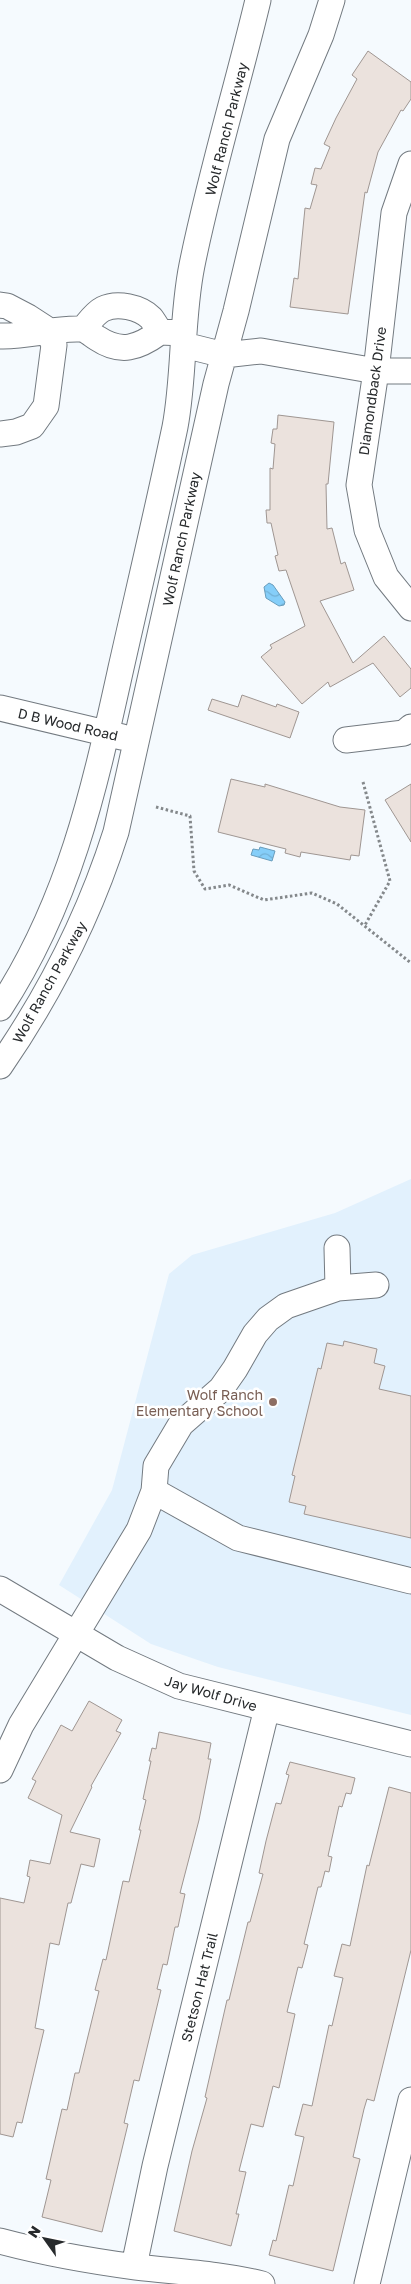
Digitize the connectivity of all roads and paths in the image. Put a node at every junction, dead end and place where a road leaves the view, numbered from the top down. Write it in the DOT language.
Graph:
graph roads {
  1 [pos="258,0"];
  2 [pos="332,0"];
  3 [pos="411,164"];
  4 [pos="0,305"];
  5 [pos="83,329"];
  6 [pos="48,330"];
  7 [pos="160,332"];
  8 [pos="0,336"];
  9 [pos="184,339"];
  10 [pos="224,355"];
  11 [pos="376,371"];
  12 [pos="411,371"];
  13 [pos="0,434"];
  14 [pos="411,608"];
  15 [pos="0,708"];
  16 [pos="411,727"];
  17 [pos="107,734"];
  18 [pos="137,740"];
  19 [pos="346,740"];
  20 [pos="363,782"];
  21 [pos="156,807"];
  22 [pos="365,925"];
  23 [pos="411,963"];
  24 [pos="0,1008"];
  25 [pos="0,1066"];
  26 [pos="337,1248"];
  27 [pos="376,1285"];
  28 [pos="338,1288"];
  29 [pos="154,1492"];
  30 [pos="411,1581"];
  31 [pos="0,1589"];
  32 [pos="75,1635"];
  33 [pos="266,1708"];
  34 [pos="411,1744"];
  35 [pos="0,1770"];
  36 [pos="411,2100"];
  37 [pos="0,2241"];
  38 [pos="134,2266"];
  39 [pos="262,2284"];
  40 [pos="367,2284"];
  1 -- 9 [label="street, Wolf Ranch Parkway"];
  2 -- 10 [label="street, Wolf Ranch Parkway"];
  3 -- 11 [label="street, Diamondback Drive"];
  4 -- 6 [label="street"];
  5 -- 6 [label="street"];
  5 -- 7 [label="street"];
  5 -- 7 [label="street"];
  6 -- 8 [label="street"];
  6 -- 13 [label="street"];
  7 -- 9 [label="street"];
  9 -- 10 [label="street"];
  9 -- 17 [label="street, Wolf Ranch Parkway"];
  10 -- 11 [label="street"];
  10 -- 18 [label="street, Wolf Ranch Parkway"];
  11 -- 12 [label="street"];
  11 -- 14 [label="street, Diamondback Drive"];
  15 -- 17 [label="street, D B Wood Road"];
  16 -- 19 [label="street"];
  17 -- 18 [label="street, D B Wood Road"];
  17 -- 24 [label="street, Wolf Ranch Parkway"];
  18 -- 25 [label="street, Wolf Ranch Parkway"];
  20 -- 22 [label="path"];
  21 -- 23 [label="path"];
  26 -- 28 [label="street"];
  27 -- 28 [label="street"];
  28 -- 29 [label="street"];
  29 -- 30 [label="street"];
  29 -- 32 [label="street"];
  31 -- 32 [label="street, Jay Wolf Drive"];
  32 -- 33 [label="street, Jay Wolf Drive"];
  32 -- 35 [label="street"];
  33 -- 34 [label="street, Jay Wolf Drive"];
  33 -- 38 [label="street, Stetson Hat Trail"];
  36 -- 40 [label="street"];
  37 -- 38 [label="street"];
  38 -- 39 [label="street"];
}
